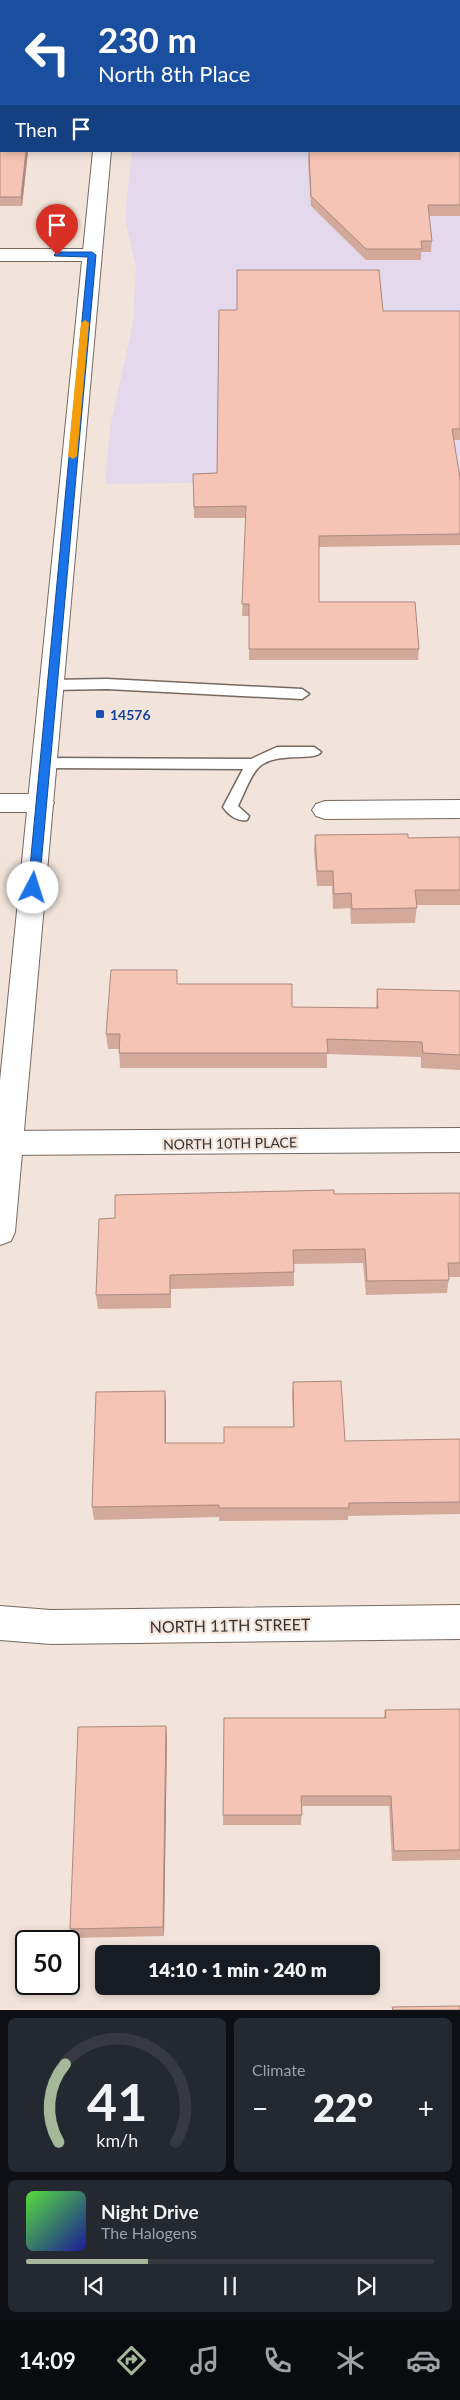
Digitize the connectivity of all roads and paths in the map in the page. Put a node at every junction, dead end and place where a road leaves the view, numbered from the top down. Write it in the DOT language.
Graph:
graph roads {
  1 [pos="102,152"];
  2 [pos="0,255"];
  3 [pos="92,255"];
  4 [pos="52,685"];
  5 [pos="302,694"];
  6 [pos="314,752"];
  7 [pos="44,763"];
  8 [pos="254,764"];
  9 [pos="0,803"];
  10 [pos="41,803"];
  11 [pos="460,809"];
  12 [pos="325,810"];
  13 [pos="242,816"];
  14 [pos="460,1140"];
  15 [pos="4,1143"];
  16 [pos="0,1232"];
  17 [pos="460,1622"];
  18 [pos="0,1623"];
  1 -- 3 [label="main road"];
  2 -- 3 [label="main road"];
  3 -- 4 [label="main road"];
  4 -- 5 [label="lane"];
  4 -- 7 [label="main road"];
  6 -- 8 [label="lane"];
  7 -- 8 [label="lane"];
  7 -- 10 [label="main road"];
  8 -- 13 [label="lane"];
  9 -- 10 [label="main road"];
  10 -- 15 [label="main road"];
  11 -- 12 [label="main road"];
  14 -- 15 [label="main road, NORTH 10TH PLACE"];
  15 -- 16 [label="main road"];
  17 -- 18 [label="main road, NORTH 11TH STREET"];
}
